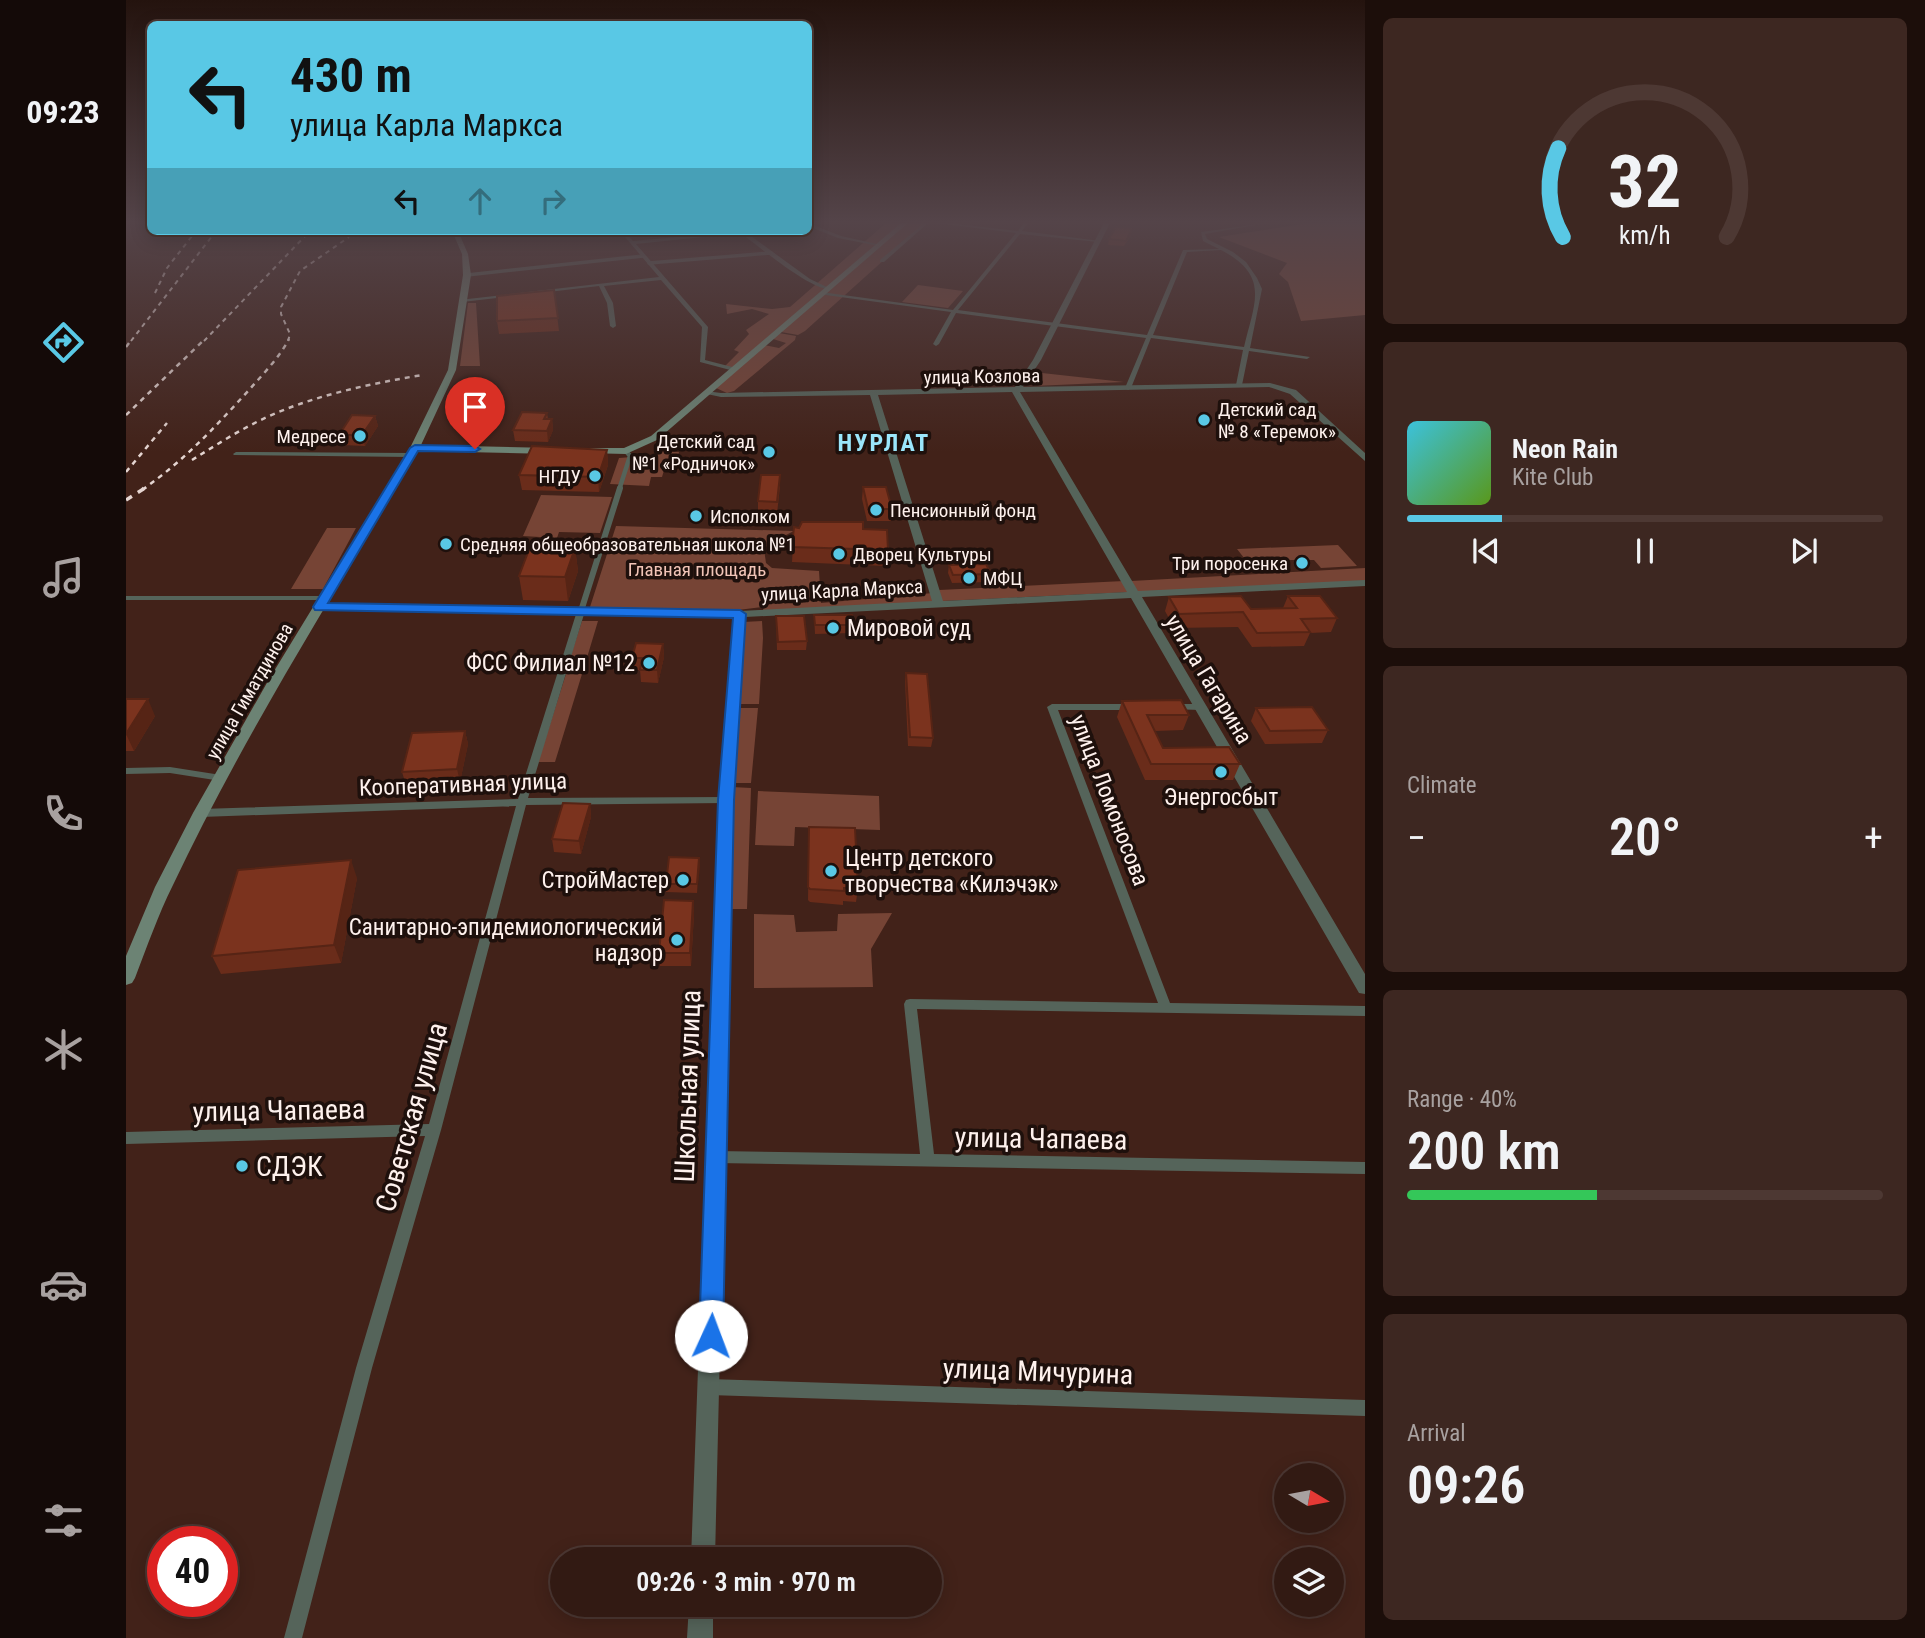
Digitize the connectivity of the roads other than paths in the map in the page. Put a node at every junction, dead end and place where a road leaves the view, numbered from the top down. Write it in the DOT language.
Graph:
graph roads {
  1 [pos="467,299"];
  2 [pos="608,299"];
  3 [pos="681,299"];
  4 [pos="816,299"];
  5 [pos="873,299"];
  6 [pos="964,299"];
  7 [pos="1068,299"];
  8 [pos="1166,299"];
  9 [pos="1257,299"];
  10 [pos="462,300"];
  11 [pos="954,312"];
  12 [pos="1055,325"];
  13 [pos="613,326"];
  14 [pos="1152,337"];
  15 [pos="936,344"];
  16 [pos="1246,349"];
  17 [pos="1307,357"];
  18 [pos="734,369"];
  19 [pos="1239,385"];
  20 [pos="1128,388"];
  21 [pos="1016,392"];
  22 [pos="706,393"];
  23 [pos="874,394"];
  24 [pos="631,449"];
  25 [pos="413,451"];
  26 [pos="559,451"];
  27 [pos="573,451"];
  28 [pos="236,454"];
  29 [pos="1365,458"];
  30 [pos="1365,583"];
  31 [pos="1135,594"];
  32 [pos="126,598"];
  33 [pos="322,602"];
  34 [pos="938,602"];
  35 [pos="581,611"];
  36 [pos="740,614"];
  37 [pos="1144,707"];
  38 [pos="1157,707"];
  39 [pos="1201,707"];
  40 [pos="126,771"];
  41 [pos="221,778"];
  42 [pos="726,800"];
  43 [pos="522,802"];
  44 [pos="201,813"];
  45 [pos="126,978"];
  46 [pos="1365,988"];
  47 [pos="1166,1008"];
  48 [pos="1365,1011"];
  49 [pos="434,1130"];
  50 [pos="126,1138"];
  51 [pos="716,1157"];
  52 [pos="928,1161"];
  53 [pos="1365,1168"];
  54 [pos="709,1387"];
  55 [pos="1365,1408"];
  56 [pos="703,1547"];
  57 [pos="701,1617"];
  58 [pos="293,1638"];
  59 [pos="700,1638"];
  1 -- 10 [label="street"];
  2 -- 13 [label="street"];
  3 -- 18 [label="street"];
  4 -- 18 [label="main road"];
  5 -- 11 [label="street"];
  6 -- 11 [label="street"];
  7 -- 12 [label="street"];
  8 -- 14 [label="street"];
  9 -- 16 [label="street"];
  10 -- 25 [label="main road, улица Гиматдинова"];
  11 -- 12 [label="street"];
  11 -- 15 [label="street"];
  12 -- 14 [label="street"];
  12 -- 21 [label="street"];
  14 -- 16 [label="street"];
  14 -- 20 [label="street"];
  16 -- 17 [label="street"];
  16 -- 19 [label="street"];
  18 -- 22 [label="main road"];
  19 -- 20 [label="street, улица Козлова"];
  19 -- 29 [label="street, улица Козлова"];
  20 -- 21 [label="street, улица Козлова"];
  21 -- 23 [label="street, улица Козлова"];
  21 -- 31 [label="street, улица Гагарина"];
  22 -- 23 [label="street, улица Козлова"];
  22 -- 24 [label="main road"];
  23 -- 34 [label="street"];
  24 -- 27 [label="main road"];
  24 -- 35 [label="street"];
  25 -- 26 [label="main road"];
  25 -- 28 [label="street"];
  25 -- 33 [label="main road, улица Гиматдинова"];
  30 -- 31 [label="street, улица Карла Маркса"];
  31 -- 34 [label="street, улица Карла Маркса"];
  31 -- 39 [label="street, улица Гагарина"];
  32 -- 33 [label="street"];
  33 -- 35 [label="street, улица Карла Маркса"];
  33 -- 41 [label="main road, улица Гиматдинова"];
  34 -- 36 [label="street, улица Карла Маркса"];
  35 -- 36 [label="street, улица Карла Маркса"];
  35 -- 43 [label="street, Советская улица"];
  36 -- 42 [label="street, Школьная улица"];
  37 -- 47 [label="street, улица Ломоносова"];
  38 -- 39 [label="street"];
  39 -- 46 [label="street, улица Гагарина"];
  40 -- 41 [label="street"];
  41 -- 44 [label="main road, улица Гиматдинова"];
  42 -- 43 [label="street, Кооперативная улица"];
  42 -- 51 [label="street, Школьная улица"];
  43 -- 44 [label="street, Кооперативная улица"];
  43 -- 49 [label="street, Советская улица"];
  44 -- 45 [label="main road, улица Гиматдинова"];
  47 -- 48 [label="street"];
  47 -- 52 [label="street"];
  49 -- 50 [label="street, улица Чапаева"];
  49 -- 58 [label="street, Советская улица"];
  51 -- 52 [label="street, улица Чапаева"];
  51 -- 54 [label="street, Школьная улица"];
  52 -- 53 [label="street, улица Чапаева"];
  54 -- 55 [label="street, улица Мичурина"];
  54 -- 56 [label="street, Школьная улица"];
  57 -- 59 [label="street"];
}
